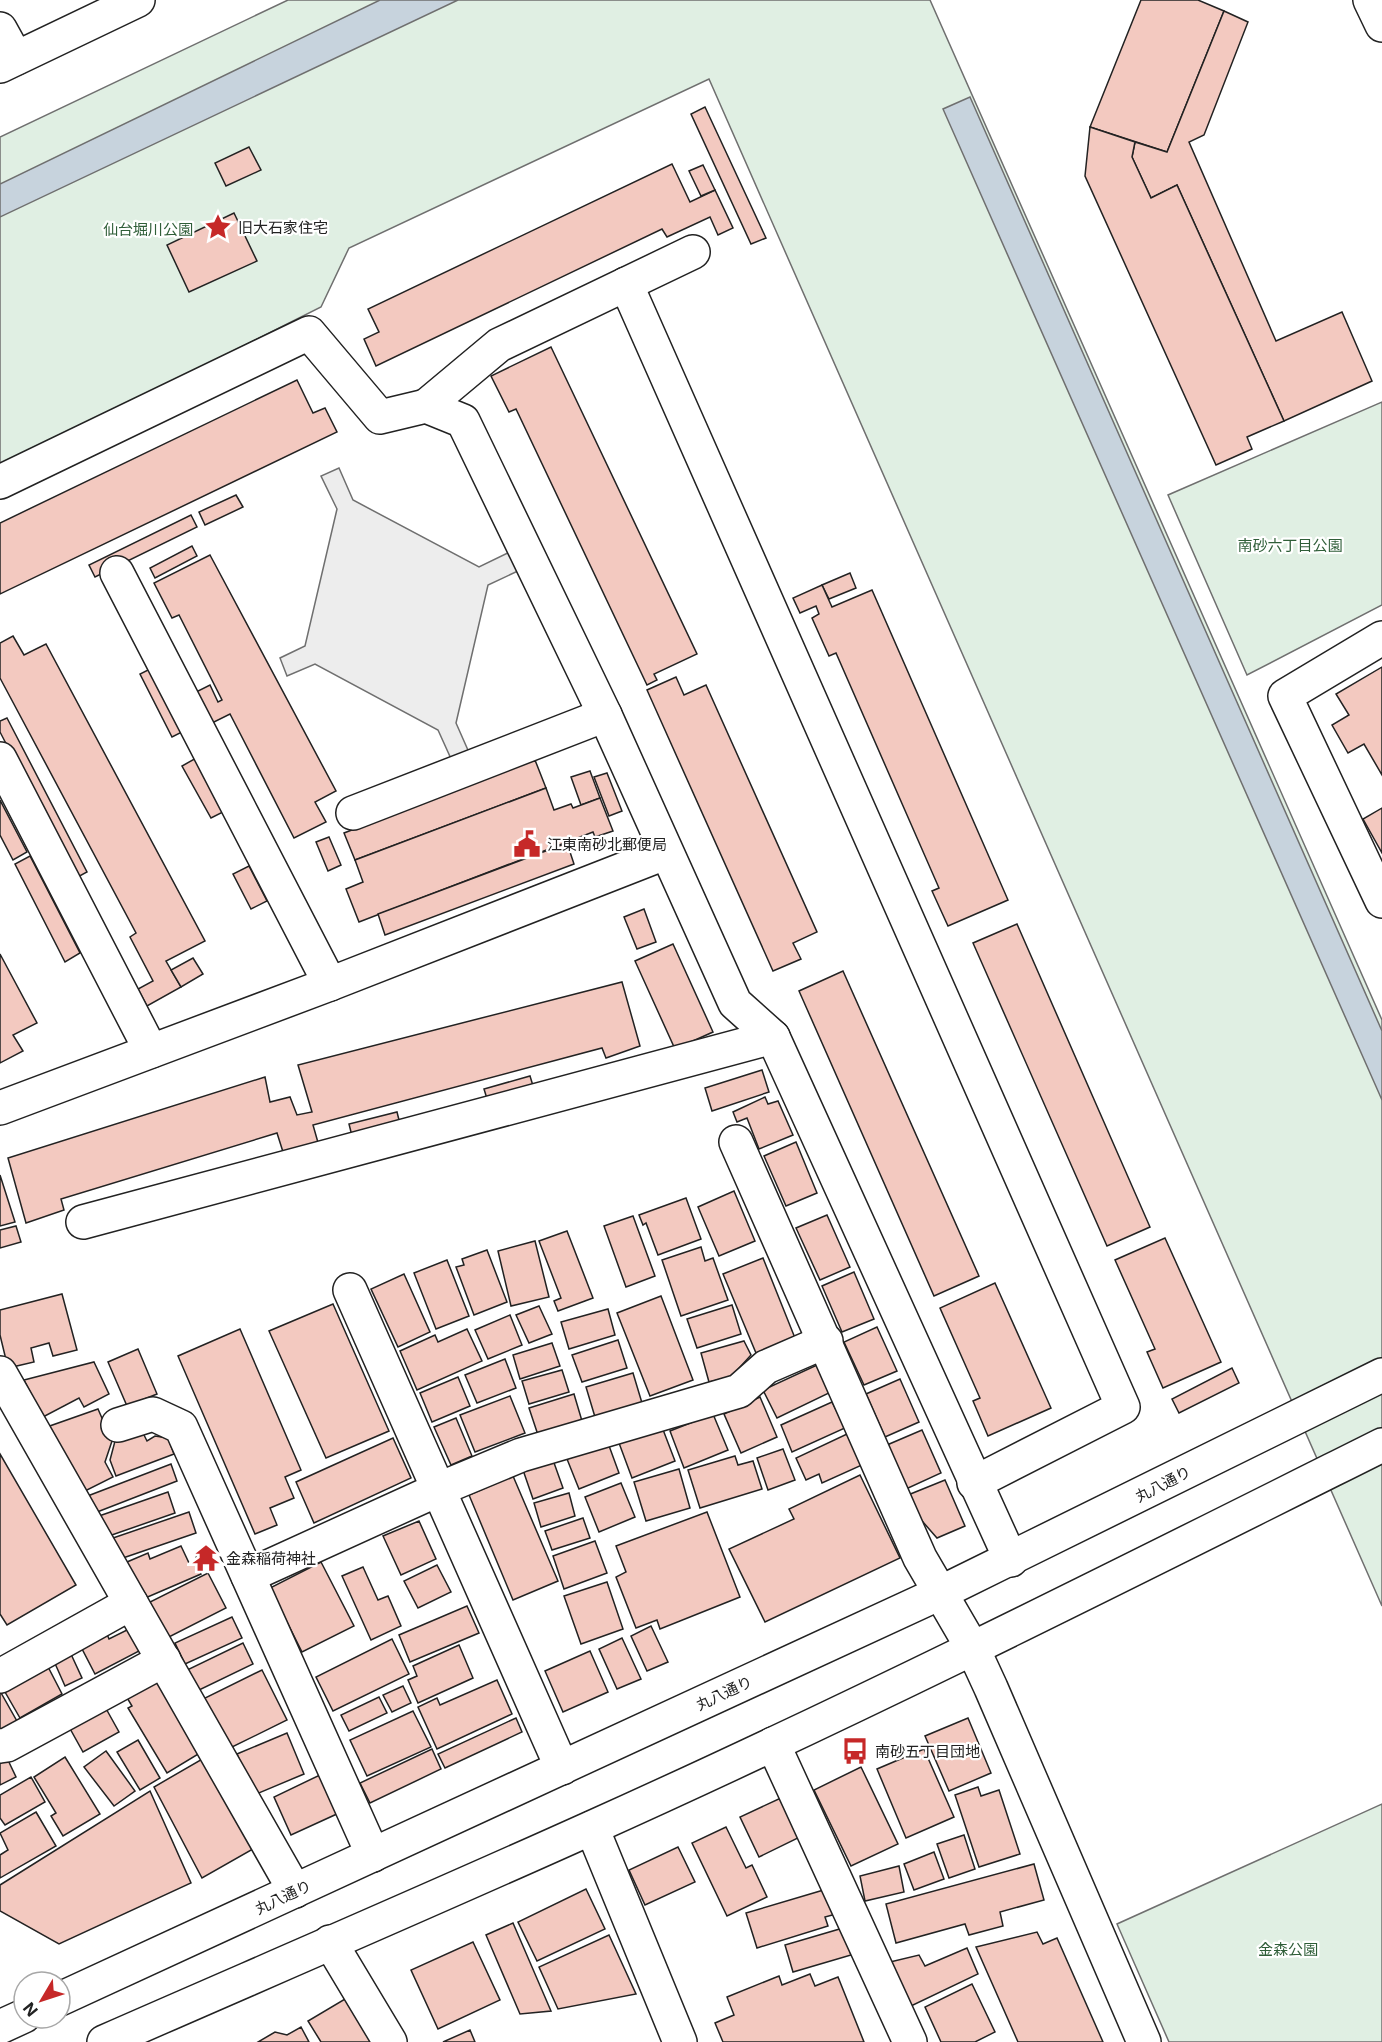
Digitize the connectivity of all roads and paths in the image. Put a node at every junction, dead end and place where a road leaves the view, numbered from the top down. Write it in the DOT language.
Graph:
graph roads {
  1 [pos="138,0"];
  2 [pos="1370,0"];
  3 [pos="1382,25"];
  4 [pos="0,29"];
  5 [pos="8,62"];
  6 [pos="693,252"];
  7 [pos="626,284"];
  8 [pos="426,406"];
  9 [pos="0,482"];
  10 [pos="117,573"];
  11 [pos="1382,638"];
  12 [pos="604,715"];
  13 [pos="0,759"];
  14 [pos="353,813"];
  15 [pos="665,854"];
  16 [pos="1382,901"];
  17 [pos="330,984"];
  18 [pos="773,1037"];
  19 [pos="151,1051"];
  20 [pos="0,1108"];
  21 [pos="736,1142"];
  22 [pos="82,1222"];
  23 [pos="350,1290"];
  24 [pos="826,1341"];
  25 [pos="0,1372"];
  26 [pos="1382,1374"];
  27 [pos="118,1425"];
  28 [pos="1382,1445"];
  29 [pos="974,1483"];
  30 [pos="437,1490"];
  31 [pos="1011,1560"];
  32 [pos="248,1576"];
  33 [pos="940,1593"];
  34 [pos="131,1603"];
  35 [pos="973,1649"];
  36 [pos="164,1660"];
  37 [pos="0,1676"];
  38 [pos="773,1744"];
  39 [pos="0,1746"];
  40 [pos="562,1768"];
  41 [pos="591,1828"];
  42 [pos="373,1855"];
  43 [pos="295,1891"];
  44 [pos="330,1942"];
  45 [pos="72,1993"];
  46 [pos="104,2042"];
  47 [pos="390,2042"];
  48 [pos="680,2042"];
  49 [pos="910,2042"];
  50 [pos="1144,2042"];
  1 -- 5 [label="street"];
  2 -- 3 [label="street"];
  4 -- 5 [label="street"];
  6 -- 7 [label="street"];
  7 -- 8 [label="street"];
  7 -- 29 [label="street"];
  8 -- 9 [label="street"];
  8 -- 12 [label="street"];
  10 -- 17 [label="street"];
  11 -- 16 [label="street"];
  12 -- 14 [label="street"];
  12 -- 15 [label="street"];
  13 -- 19 [label="street"];
  15 -- 17 [label="street"];
  15 -- 18 [label="street"];
  17 -- 19 [label="street"];
  18 -- 22 [label="street"];
  18 -- 29 [label="street"];
  19 -- 20 [label="street"];
  21 -- 24 [label="street"];
  23 -- 30 [label="street"];
  24 -- 30 [label="street"];
  24 -- 33 [label="street"];
  25 -- 34 [label="street"];
  26 -- 31 [label="street, 丸八通り"];
  27 -- 32 [label="street"];
  28 -- 35 [label="street"];
  29 -- 31 [label="street"];
  30 -- 32 [label="street"];
  30 -- 40 [label="street"];
  31 -- 33 [label="street, 丸八通り"];
  32 -- 42 [label="street"];
  33 -- 35 [label="street"];
  33 -- 40 [label="street, 丸八通り"];
  34 -- 36 [label="street"];
  34 -- 37 [label="street"];
  35 -- 38 [label="street"];
  35 -- 50 [label="street"];
  36 -- 39 [label="street"];
  36 -- 43 [label="street"];
  38 -- 41 [label="street"];
  38 -- 49 [label="street"];
  40 -- 42 [label="street, 丸八通り"];
  41 -- 44 [label="street"];
  41 -- 48 [label="street"];
  42 -- 43 [label="street, 丸八通り"];
  43 -- 45 [label="street, 丸八通り"];
  44 -- 46 [label="street"];
  44 -- 47 [label="street"];
}
